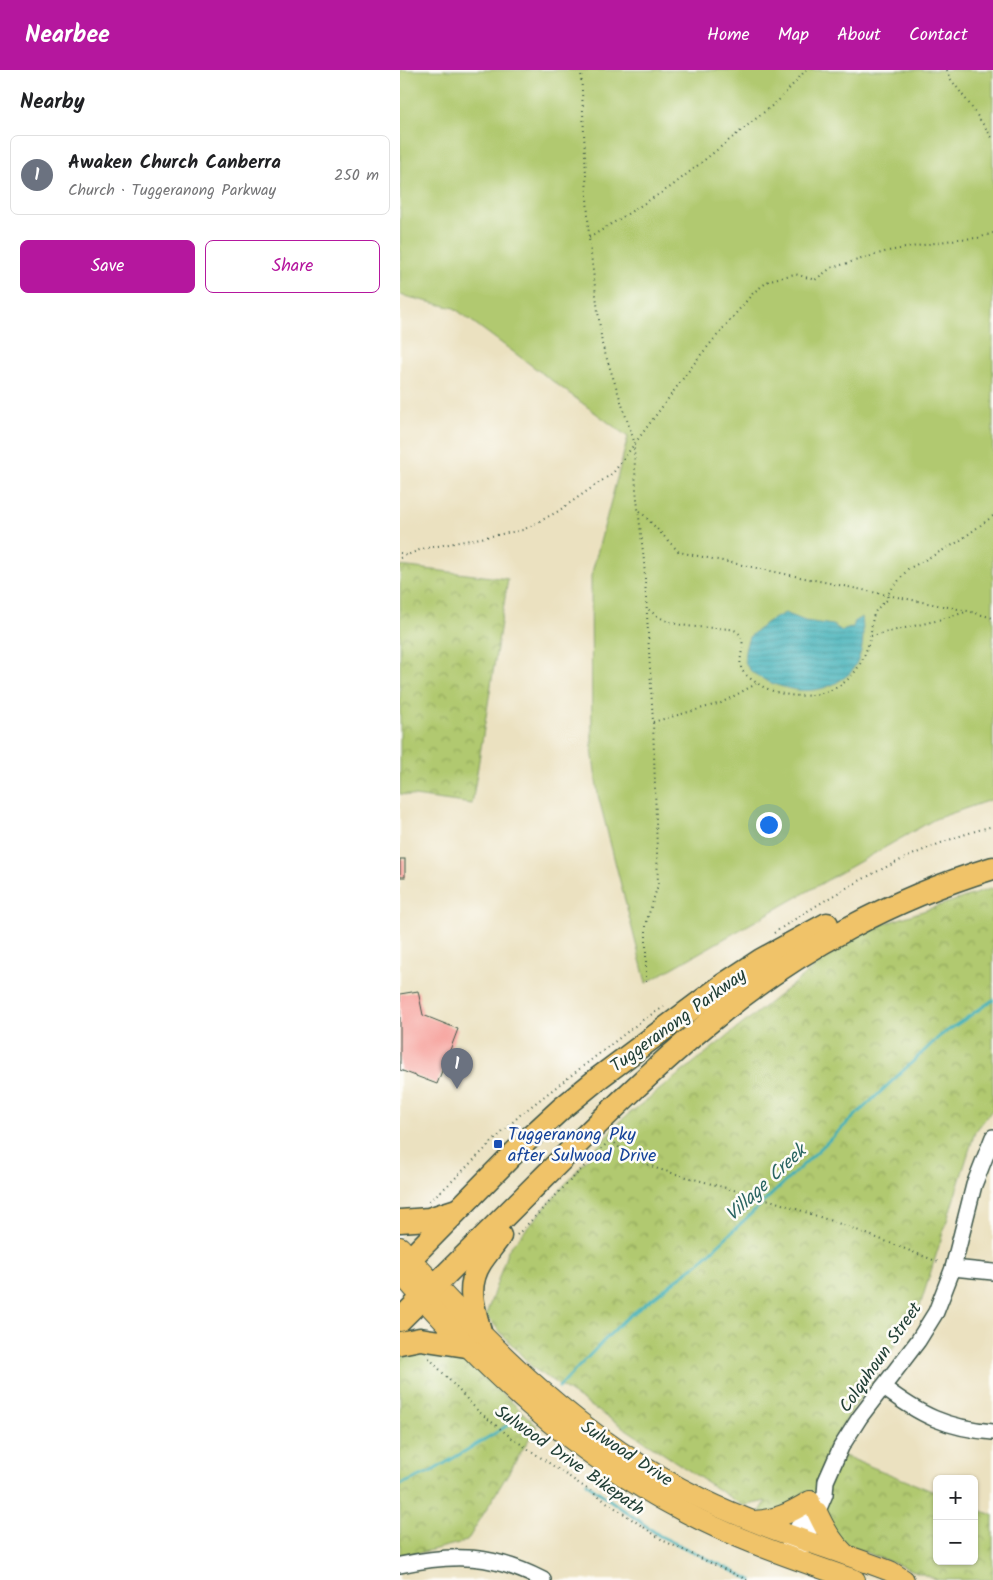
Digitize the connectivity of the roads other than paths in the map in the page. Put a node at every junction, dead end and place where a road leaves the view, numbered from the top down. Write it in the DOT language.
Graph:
graph roads {
  1 [pos="993,852"];
  2 [pos="993,868"];
  3 [pos="993,1137"];
  4 [pos="524,1197"];
  5 [pos="462,1208"];
  6 [pos="400,1221"];
  7 [pos="403,1262"];
  8 [pos="953,1268"];
  9 [pos="993,1272"];
  10 [pos="429,1292"];
  11 [pos="400,1320"];
  12 [pos="473,1338"];
  13 [pos="400,1343"];
  14 [pos="883,1387"];
  15 [pos="993,1432"];
  16 [pos="814,1506"];
  17 [pos="749,1521"];
  18 [pos="795,1548"];
  19 [pos="846,1555"];
  20 [pos="400,1565"];
  21 [pos="543,1580"];
  22 [pos="855,1580"];
  23 [pos="904,1580"];
  1 -- 5 [label="highway, Tuggeranong Parkway"];
  2 -- 4 [label="highway, Tuggeranong Parkway"];
  3 -- 8 [label="street, Colquhoun Street"];
  4 -- 10 [label="highway, Tuggeranong Parkway"];
  4 -- 12 [label="highway"];
  5 -- 6 [label="highway"];
  5 -- 7 [label="highway, Tuggeranong Parkway"];
  7 -- 10 [label="main road, Sulwood Drive"];
  8 -- 9 [label="street"];
  8 -- 14 [label="street, Colquhoun Street"];
  10 -- 11 [label="highway, Tuggeranong Parkway"];
  10 -- 12 [label="main road, Sulwood Drive"];
  12 -- 13 [label="highway"];
  12 -- 17 [label="main road, Sulwood Drive"];
  12 -- 18 [label="main road, Sulwood Drive"];
  14 -- 15 [label="street"];
  14 -- 16 [label="street, Colquhoun Street"];
  16 -- 17 [label="main road"];
  16 -- 18 [label="street, Colquhoun Street"];
  16 -- 19 [label="main road"];
  17 -- 18 [label="main road, Sulwood Drive"];
  18 -- 19 [label="main road, Sulwood Drive"];
  18 -- 22 [label="main road, Sulwood Drive"];
  19 -- 23 [label="main road, Sulwood Drive"];
  20 -- 21 [label="street"];
}
